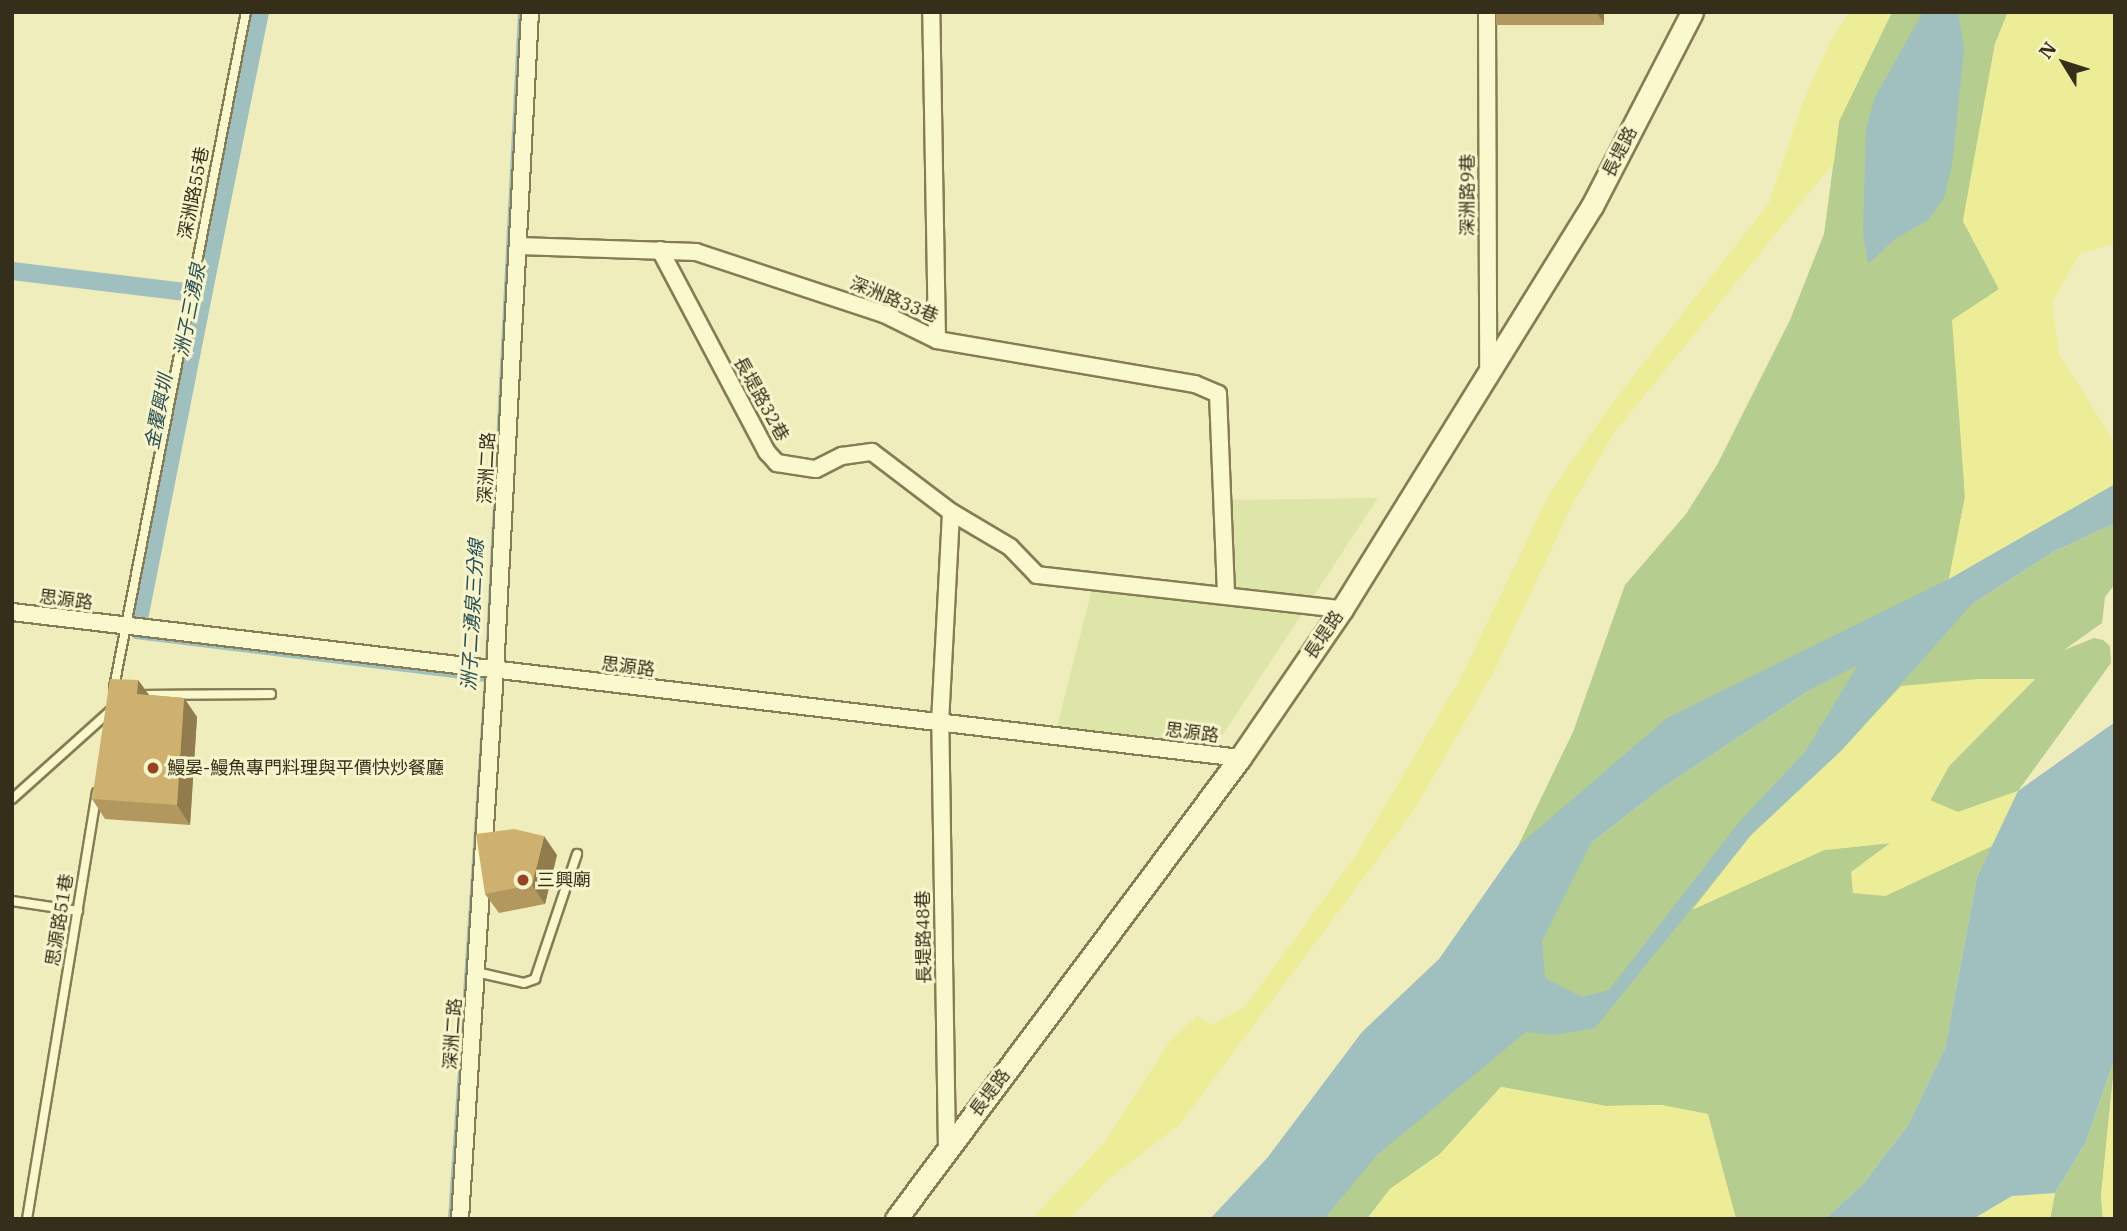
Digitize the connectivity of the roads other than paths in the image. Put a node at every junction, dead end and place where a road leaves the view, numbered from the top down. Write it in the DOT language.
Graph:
graph roads {
  1 [pos="246,12"];
  2 [pos="530,12"];
  3 [pos="931,12"];
  4 [pos="1488,12"];
  5 [pos="1692,12"];
  6 [pos="519,246"];
  7 [pos="660,250"];
  8 [pos="937,340"];
  9 [pos="1488,378"];
  10 [pos="951,512"];
  11 [pos="1226,595"];
  12 [pos="1342,608"];
  13 [pos="12,612"];
  14 [pos="124,626"];
  15 [pos="495,671"];
  16 [pos="271,694"];
  17 [pos="111,703"];
  18 [pos="940,723"];
  19 [pos="108,724"];
  20 [pos="1241,758"];
  21 [pos="99,778"];
  22 [pos="12,799"];
  23 [pos="577,854"];
  24 [pos="12,901"];
  25 [pos="78,911"];
  26 [pos="476,972"];
  27 [pos="947,1150"];
  28 [pos="27,1219"];
  29 [pos="460,1219"];
  30 [pos="896,1219"];
  1 -- 14 [label="lane, 深洲路55巷"];
  2 -- 6 [label="street, 深洲二路"];
  3 -- 8 [label="street, 深洲路33巷"];
  4 -- 9 [label="street, 深洲路9巷"];
  5 -- 9 [label="street, 長堤路"];
  6 -- 7 [label="street, 深洲路33巷"];
  6 -- 15 [label="street, 深洲二路"];
  7 -- 8 [label="street, 深洲路33巷"];
  7 -- 10 [label="street, 長堤路32巷"];
  8 -- 11 [label="street"];
  9 -- 12 [label="street, 長堤路"];
  10 -- 11 [label="street, 長堤路32巷"];
  10 -- 18 [label="street"];
  11 -- 12 [label="street, 長堤路32巷"];
  12 -- 20 [label="street, 長堤路"];
  13 -- 14 [label="street, 思源路"];
  14 -- 15 [label="street, 思源路"];
  14 -- 17 [label="lane"];
  15 -- 18 [label="street, 思源路"];
  15 -- 26 [label="street, 深洲二路"];
  16 -- 17 [label="lane"];
  17 -- 19 [label="lane"];
  17 -- 22 [label="lane"];
  18 -- 20 [label="street, 思源路"];
  18 -- 27 [label="street, 長堤路48巷"];
  20 -- 27 [label="street, 長堤路"];
  21 -- 25 [label="lane, 思源路51巷"];
  23 -- 26 [label="lane"];
  24 -- 25 [label="lane"];
  25 -- 28 [label="lane, 思源路51巷"];
  26 -- 29 [label="street, 深洲二路"];
  27 -- 30 [label="street, 長堤路"];
}
